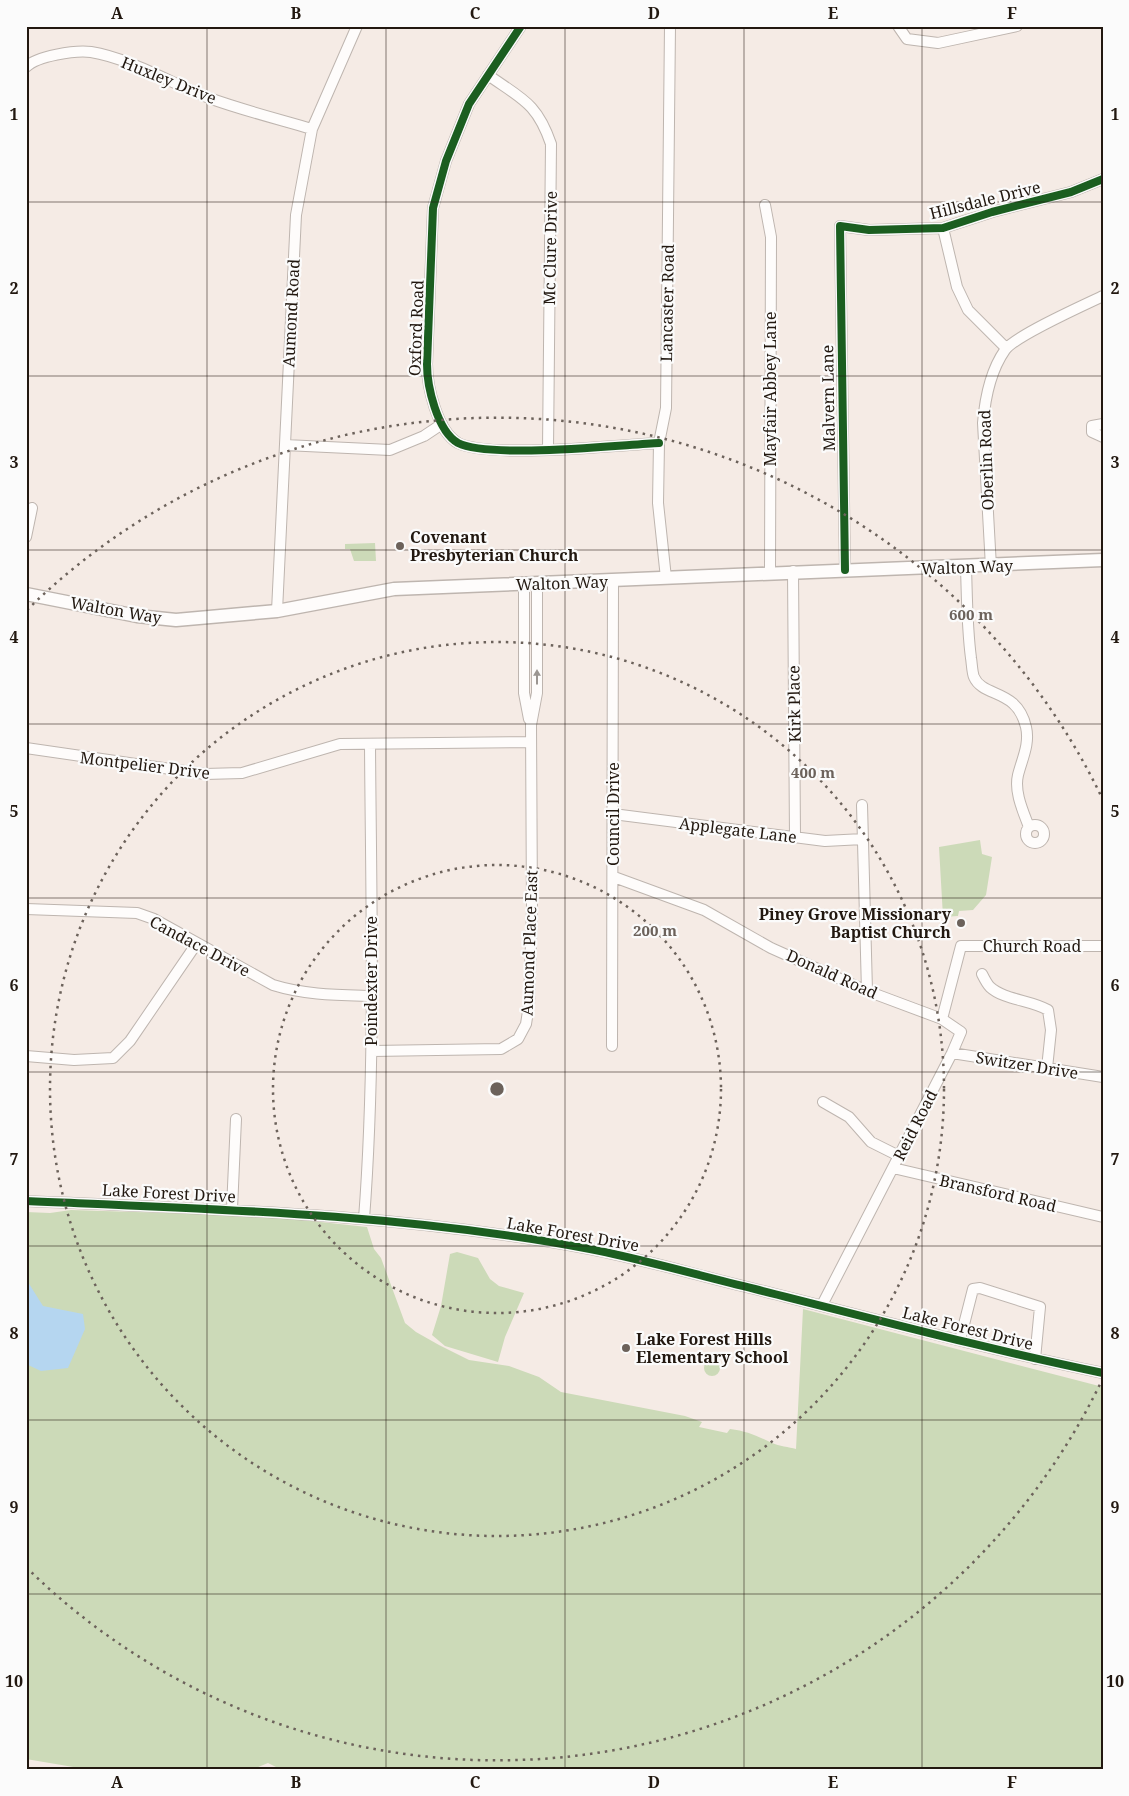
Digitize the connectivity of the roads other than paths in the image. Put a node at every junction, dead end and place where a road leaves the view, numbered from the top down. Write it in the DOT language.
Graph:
graph roads {
  1 [pos="357,26"];
  2 [pos="521,26"];
  3 [pos="670,26"];
  4 [pos="898,26"];
  5 [pos="1017,26"];
  6 [pos="26,67"];
  7 [pos="488,75"];
  8 [pos="312,129"];
  9 [pos="1103,179"];
  10 [pos="765,205"];
  11 [pos="840,226"];
  12 [pos="943,228"];
  13 [pos="1103,296"];
  14 [pos="1006,348"];
  15 [pos="442,424"];
  16 [pos="1103,424"];
  17 [pos="1103,437"];
  18 [pos="659,443"];
  19 [pos="285,445"];
  20 [pos="548,449"];
  21 [pos="32,508"];
  22 [pos="26,537"];
  23 [pos="1103,560"];
  24 [pos="966,567"];
  25 [pos="991,567"];
  26 [pos="845,570"];
  27 [pos="793,571"];
  28 [pos="770,573"];
  29 [pos="666,578"];
  30 [pos="613,581"];
  31 [pos="531,584"];
  32 [pos="26,594"];
  33 [pos="277,611"];
  34 [pos="530,742"];
  35 [pos="370,744"];
  36 [pos="26,748"];
  37 [pos="862,806"];
  38 [pos="613,814"];
  39 [pos="1029,827"];
  40 [pos="795,837"];
  41 [pos="863,839"];
  42 [pos="614,877"];
  43 [pos="26,909"];
  44 [pos="197,943"];
  45 [pos="1103,946"];
  46 [pos="982,974"];
  47 [pos="867,991"];
  48 [pos="371,996"];
  49 [pos="942,1019"];
  50 [pos="612,1046"];
  51 [pos="372,1050"];
  52 [pos="952,1053"];
  53 [pos="26,1056"];
  54 [pos="1047,1068"];
  55 [pos="1103,1077"];
  56 [pos="823,1102"];
  57 [pos="236,1118"];
  58 [pos="899,1156"];
  59 [pos="893,1168"];
  60 [pos="26,1200"];
  61 [pos="232,1209"];
  62 [pos="1103,1217"];
  63 [pos="364,1219"];
  64 [pos="822,1305"];
  65 [pos="960,1340"];
  66 [pos="1035,1359"];
  67 [pos="1103,1373"];
  1 -- 8 [label="street, Aumond Road"];
  2 -- 7 [label="street, Oxford Road"];
  3 -- 18 [label="street, Lancaster Road"];
  4 -- 5 [label="street"];
  6 -- 8 [label="street, Huxley Drive"];
  7 -- 15 [label="street, Oxford Road"];
  7 -- 20 [label="street, Mc Clure Drive"];
  8 -- 19 [label="street, Aumond Road"];
  9 -- 12 [label="street, Hillsdale Drive"];
  10 -- 28 [label="street, Mayfair Abbey Lane"];
  11 -- 12 [label="street, Hillsdale Drive"];
  11 -- 26 [label="street, Malvern Lane"];
  12 -- 14 [label="street"];
  13 -- 14 [label="street"];
  14 -- 25 [label="street, Oberlin Road"];
  15 -- 19 [label="street"];
  15 -- 20 [label="street, Oxford Road"];
  16 -- 17 [label="street"];
  18 -- 20 [label="street, Oxford Road"];
  18 -- 29 [label="street, Lancaster Road"];
  19 -- 33 [label="street, Aumond Road"];
  21 -- 22 [label="street"];
  23 -- 25 [label="main road, Walton Way"];
  24 -- 25 [label="main road, Walton Way"];
  24 -- 26 [label="main road, Walton Way"];
  24 -- 39 [label="street"];
  26 -- 27 [label="main road, Walton Way"];
  27 -- 28 [label="main road, Walton Way"];
  27 -- 40 [label="street, Kirk Place"];
  28 -- 29 [label="main road, Walton Way"];
  29 -- 30 [label="main road, Walton Way"];
  30 -- 31 [label="main road, Walton Way"];
  30 -- 38 [label="street, Council Drive"];
  31 -- 33 [label="main road, Walton Way"];
  31 -- 34 [label="street, Aumond Place East"];
  32 -- 33 [label="main road, Walton Way"];
  34 -- 35 [label="street, Montpelier Drive"];
  34 -- 51 [label="street, Aumond Place East"];
  35 -- 36 [label="street, Montpelier Drive"];
  35 -- 48 [label="street, Poindexter Drive"];
  37 -- 41 [label="street"];
  38 -- 40 [label="street, Applegate Lane"];
  38 -- 42 [label="street, Council Drive"];
  40 -- 41 [label="street, Applegate Lane"];
  41 -- 47 [label="street"];
  42 -- 47 [label="street, Donald Road"];
  42 -- 50 [label="street, Council Drive"];
  43 -- 44 [label="street, Candace Drive"];
  44 -- 48 [label="street, Candace Drive"];
  44 -- 53 [label="street"];
  45 -- 49 [label="street, Church Road"];
  46 -- 54 [label="street"];
  47 -- 49 [label="street, Donald Road"];
  48 -- 51 [label="street, Poindexter Drive"];
  49 -- 52 [label="street, Reid Road"];
  51 -- 63 [label="street, Poindexter Drive"];
  52 -- 54 [label="street, Switzer Drive"];
  52 -- 58 [label="street, Reid Road"];
  54 -- 55 [label="street, Switzer Drive"];
  56 -- 58 [label="street"];
  57 -- 61 [label="street"];
  58 -- 59 [label="street, Reid Road"];
  59 -- 62 [label="street, Bransford Road"];
  59 -- 64 [label="street, Reid Road"];
  60 -- 61 [label="street, Lake Forest Drive"];
  61 -- 63 [label="street, Lake Forest Drive"];
  63 -- 64 [label="street, Lake Forest Drive"];
  64 -- 65 [label="street, Lake Forest Drive"];
  65 -- 66 [label="street, Lake Forest Drive"];
  65 -- 66 [label="street"];
  66 -- 67 [label="street, Lake Forest Drive"];
}
